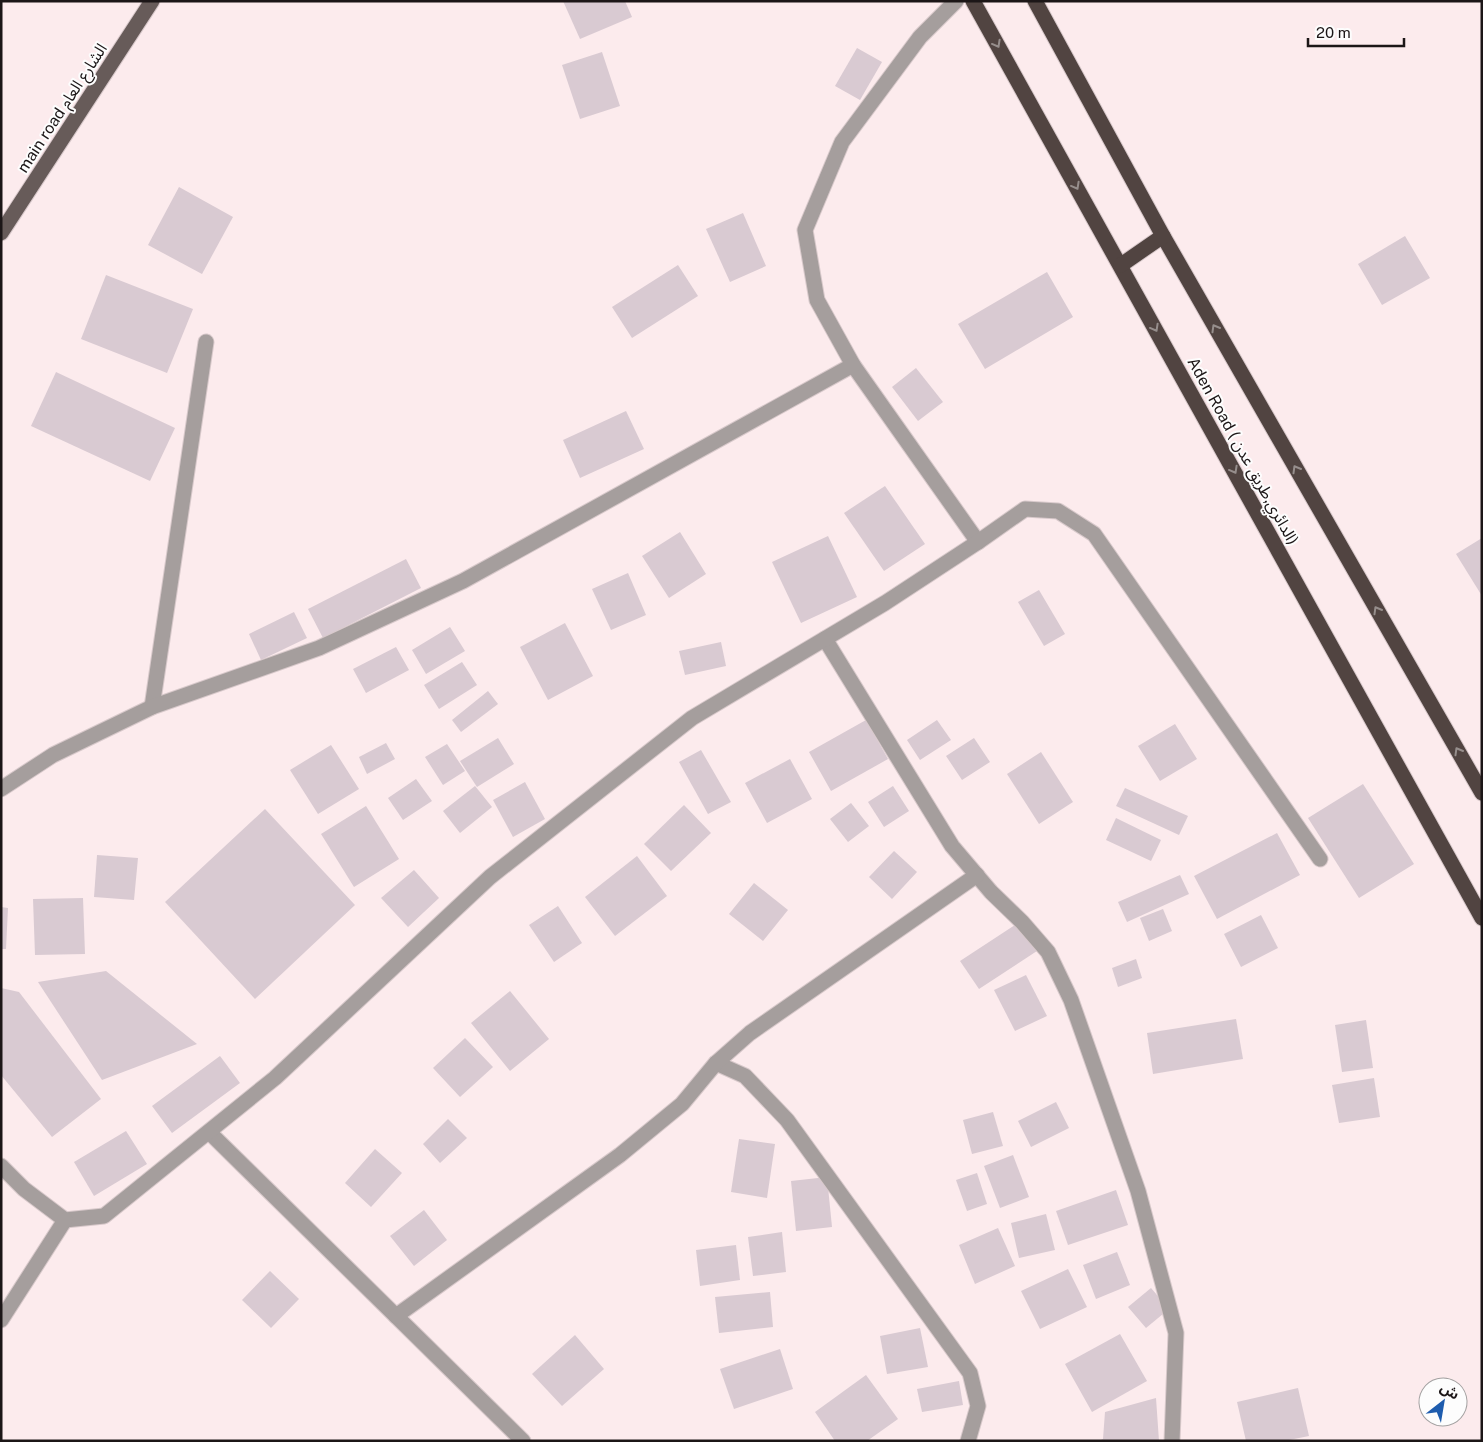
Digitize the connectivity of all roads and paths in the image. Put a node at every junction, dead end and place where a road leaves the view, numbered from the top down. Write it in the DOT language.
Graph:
graph roads {
  1 [pos="152,1"];
  2 [pos="956,1"];
  3 [pos="973,1"];
  4 [pos="1035,1"];
  5 [pos="1,233"];
  6 [pos="1163,236"];
  7 [pos="1121,265"];
  8 [pos="206,342"];
  9 [pos="853,365"];
  10 [pos="978,542"];
  11 [pos="825,639"];
  12 [pos="152,707"];
  13 [pos="1,788"];
  14 [pos="1482,793"];
  15 [pos="1320,859"];
  16 [pos="977,875"];
  17 [pos="1482,918"];
  18 [pos="716,1062"];
  19 [pos="208,1132"];
  20 [pos="1,1166"];
  21 [pos="65,1220"];
  22 [pos="396,1316"];
  23 [pos="1,1320"];
  24 [pos="523,1441"];
  25 [pos="968,1441"];
  26 [pos="1172,1441"];
  1 -- 5 [label="main road, main road الشارع العام"];
  2 -- 9 [label="street"];
  3 -- 7 [label="highway, Aden Road ( الدائري,طريق عدن), one-way"];
  4 -- 6 [label="highway"];
  6 -- 7 [label="highway"];
  14 -- 6 [label="highway, one-way"];
  7 -- 17 [label="highway, Aden Road ( الدائري,طريق عدن), one-way"];
  8 -- 12 [label="street"];
  9 -- 10 [label="street"];
  9 -- 12 [label="street"];
  10 -- 11 [label="street"];
  10 -- 15 [label="street"];
  11 -- 16 [label="street"];
  11 -- 19 [label="street"];
  12 -- 13 [label="street"];
  16 -- 18 [label="street"];
  16 -- 26 [label="street"];
  18 -- 22 [label="street"];
  18 -- 25 [label="street"];
  19 -- 21 [label="street"];
  19 -- 22 [label="street"];
  20 -- 21 [label="street"];
  21 -- 23 [label="street"];
  22 -- 24 [label="street"];
}
